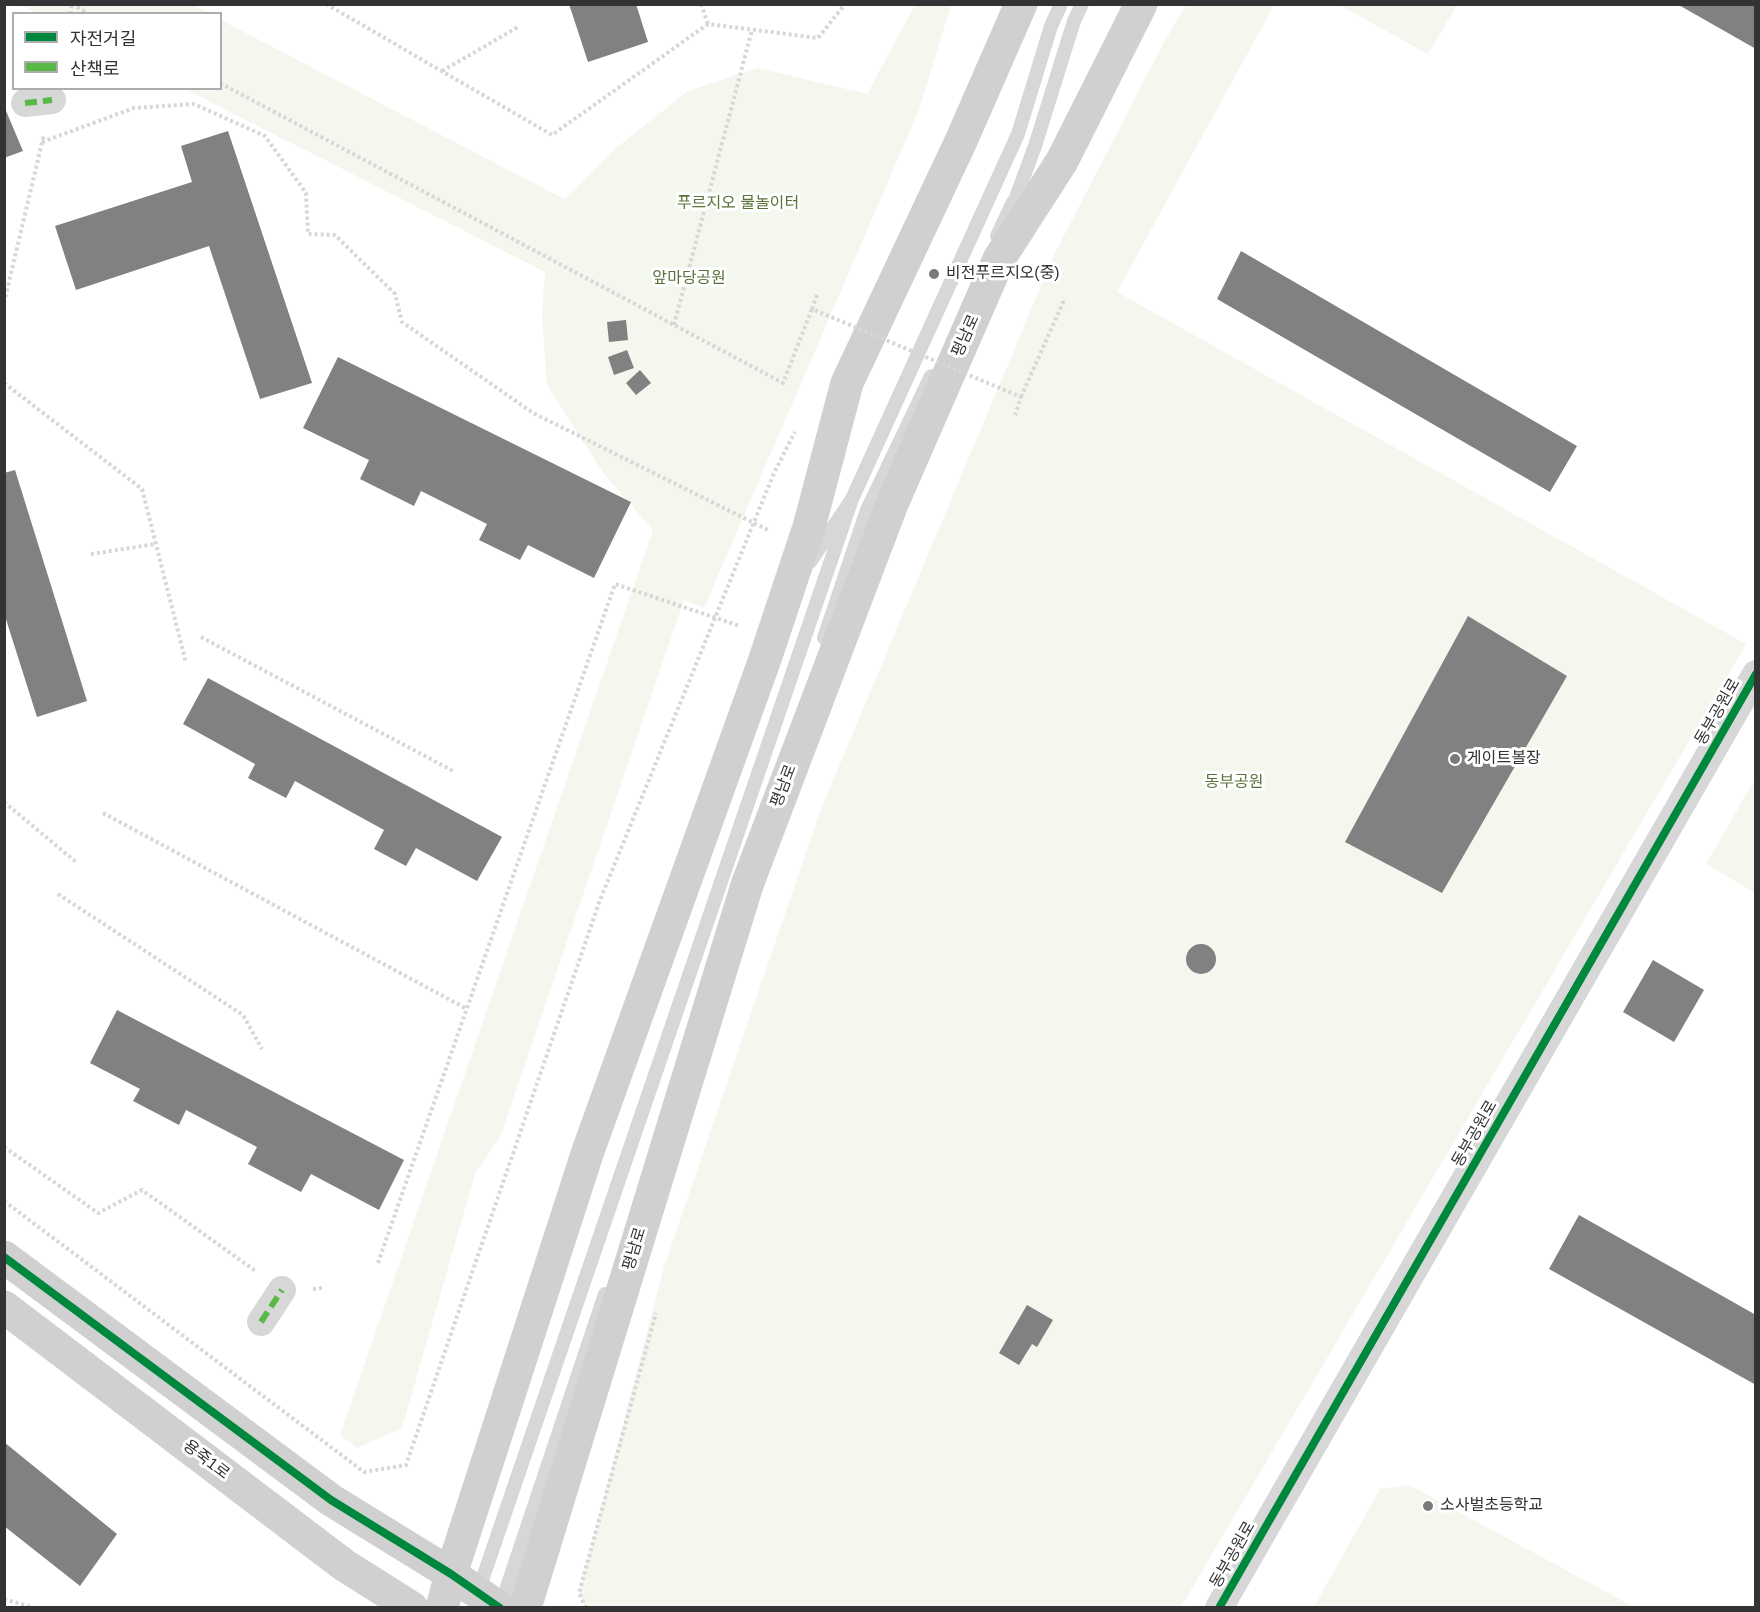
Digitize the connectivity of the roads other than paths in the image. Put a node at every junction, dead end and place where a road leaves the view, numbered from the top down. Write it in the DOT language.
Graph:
graph roads {
  1 [pos="1021,4"];
  2 [pos="1061,4"];
  3 [pos="1082,4"];
  4 [pos="1141,4"];
  5 [pos="1013,202"];
  6 [pos="999,259"];
  7 [pos="962,308"];
  8 [pos="937,362"];
  9 [pos="852,499"];
  10 [pos="784,601"];
  11 [pos="822,646"];
  12 [pos="1755,674"];
  13 [pos="810,680"];
  14 [pos="632,1211"];
  15 [pos="4,1257"];
  16 [pos="609,1279"];
  17 [pos="282,1290"];
  18 [pos="4,1307"];
  19 [pos="261,1322"];
  20 [pos="451,1574"];
  21 [pos="490,1605"];
  22 [pos="412,1608"];
  23 [pos="442,1608"];
  24 [pos="525,1608"];
  25 [pos="1219,1608"];
  1 -- 10 [label="main road"];
  2 -- 9 [label="lane"];
  3 -- 5 [label="lane"];
  4 -- 6 [label="main road, 평남로"];
  5 -- 6 [label="lane"];
  5 -- 7 [label="lane"];
  6 -- 24 [label="main road, 평남로"];
  8 -- 11 [label="lane"];
  9 -- 10 [label="lane"];
  9 -- 21 [label="lane"];
  10 -- 20 [label="main road"];
  12 -- 25 [label="street, 동부공원로"];
  13 -- 14 [label="lane"];
  15 -- 20 [label="main road"];
  16 -- 21 [label="lane"];
  17 -- 19 [label="street"];
  18 -- 22 [label="main road, 용죽1로"];
  20 -- 21 [label="main road"];
  20 -- 23 [label="main road"];
}
